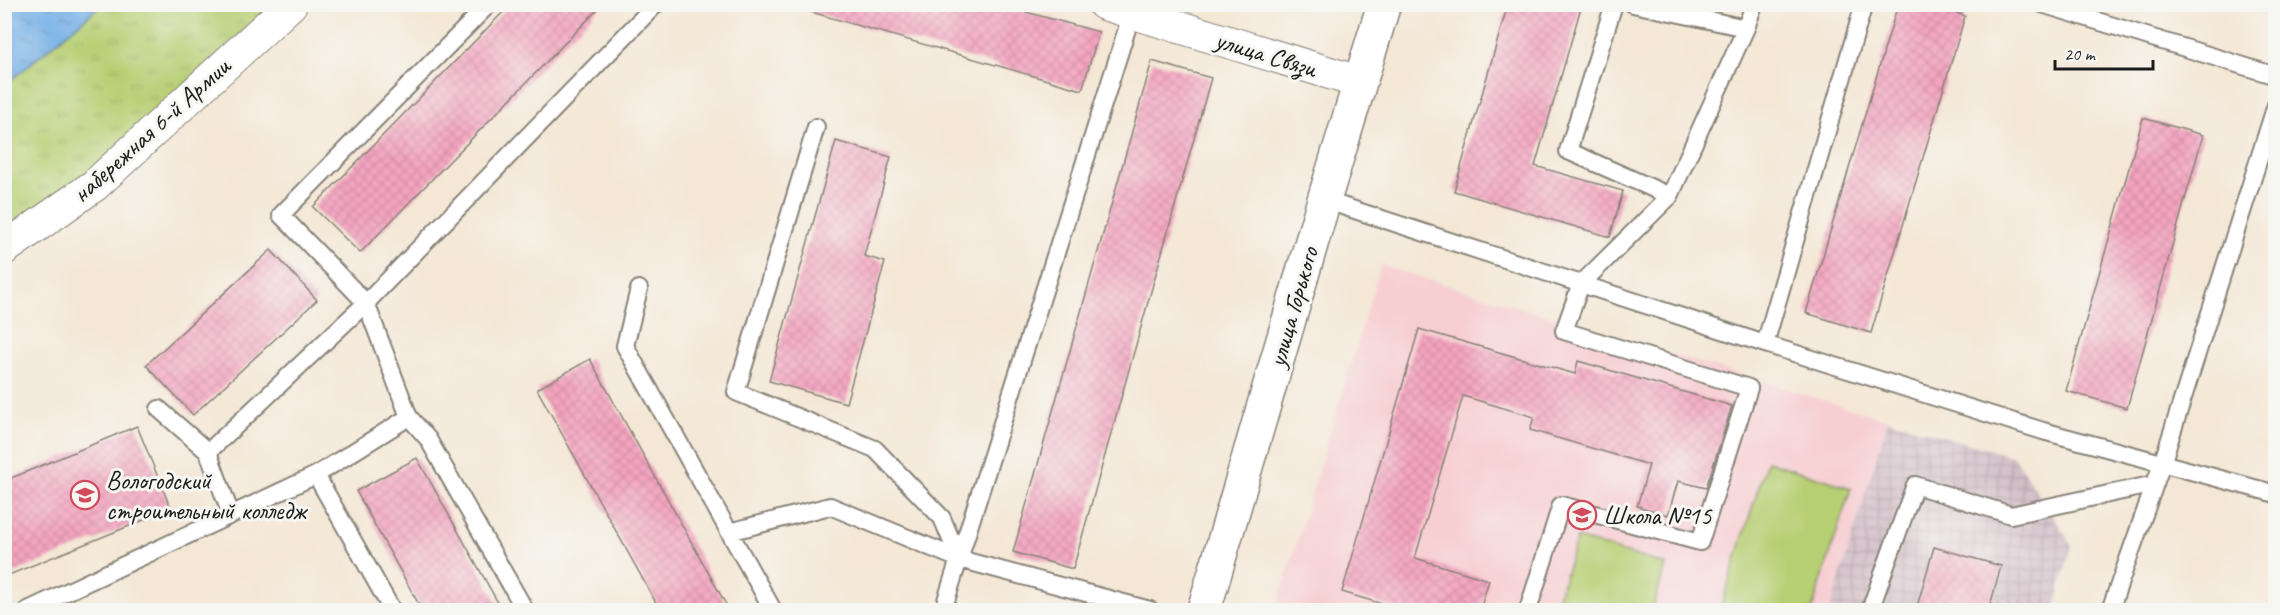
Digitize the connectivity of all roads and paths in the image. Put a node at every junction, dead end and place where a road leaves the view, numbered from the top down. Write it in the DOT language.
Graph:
graph roads {
  1 [pos="291,4"];
  2 [pos="489,4"];
  3 [pos="656,4"];
  4 [pos="1384,4"];
  5 [pos="1614,4"];
  6 [pos="1633,4"];
  7 [pos="1754,4"];
  8 [pos="1864,4"];
  9 [pos="2042,4"];
  10 [pos="1118,9"];
  11 [pos="1171,14"];
  12 [pos="1746,28"];
  13 [pos="2276,76"];
  14 [pos="1359,82"];
  15 [pos="2276,105"];
  16 [pos="816,128"];
  17 [pos="1670,196"];
  18 [pos="1324,200"];
  19 [pos="4,249"];
  20 [pos="1581,284"];
  21 [pos="639,289"];
  22 [pos="366,303"];
  23 [pos="1765,344"];
  24 [pos="159,409"];
  25 [pos="409,417"];
  26 [pos="208,452"];
  27 [pos="2162,464"];
  28 [pos="316,474"];
  29 [pos="2155,484"];
  30 [pos="2276,494"];
  31 [pos="231,515"];
  32 [pos="729,532"];
  33 [pos="959,559"];
  34 [pos="28,610"];
  35 [pos="392,610"];
  36 [pos="525,610"];
  37 [pos="773,610"];
  38 [pos="943,610"];
  39 [pos="1150,610"];
  40 [pos="1204,610"];
  41 [pos="1528,610"];
  42 [pos="1870,610"];
  43 [pos="2110,610"];
  1 -- 19 [label="street, набережная 6-й Армии"];
  2 -- 22 [label="lane"];
  3 -- 22 [label="lane"];
  4 -- 14 [label="street, улица Горького"];
  5 -- 17 [label="lane"];
  6 -- 12 [label="lane"];
  7 -- 12 [label="lane"];
  8 -- 23 [label="lane"];
  9 -- 13 [label="lane"];
  10 -- 11 [label="street, улица Связи"];
  10 -- 33 [label="lane"];
  11 -- 14 [label="street, улица Связи"];
  12 -- 17 [label="lane"];
  14 -- 18 [label="street, улица Горького"];
  15 -- 27 [label="lane"];
  16 -- 33 [label="lane"];
  17 -- 20 [label="lane"];
  18 -- 20 [label="lane"];
  18 -- 40 [label="street, улица Горького"];
  20 -- 23 [label="lane"];
  20 -- 41 [label="lane"];
  21 -- 32 [label="lane"];
  22 -- 25 [label="lane"];
  22 -- 26 [label="lane"];
  23 -- 27 [label="lane"];
  24 -- 26 [label="lane"];
  25 -- 28 [label="lane"];
  25 -- 36 [label="lane"];
  26 -- 31 [label="lane"];
  27 -- 29 [label="lane"];
  27 -- 30 [label="lane"];
  28 -- 31 [label="lane"];
  28 -- 35 [label="lane"];
  29 -- 42 [label="lane"];
  29 -- 43 [label="lane"];
  31 -- 34 [label="lane"];
  32 -- 33 [label="lane"];
  32 -- 37 [label="lane"];
  33 -- 38 [label="lane"];
  33 -- 39 [label="lane"];
}
